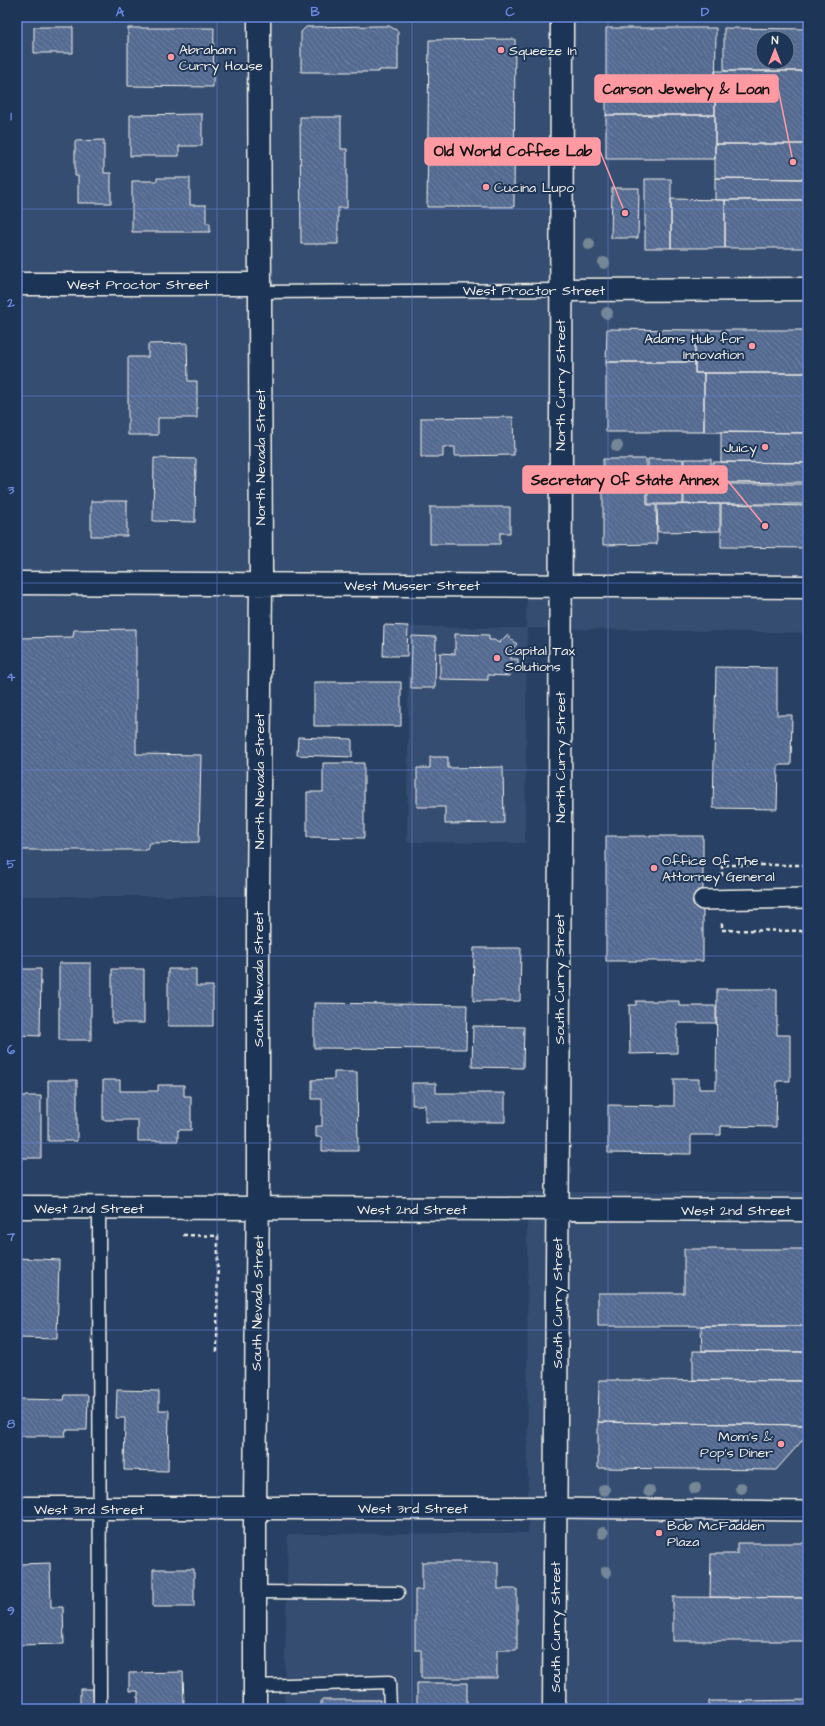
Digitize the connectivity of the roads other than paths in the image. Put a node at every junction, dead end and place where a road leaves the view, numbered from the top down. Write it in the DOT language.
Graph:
graph roads {
  1 [pos="259,17"];
  2 [pos="562,17"];
  3 [pos="17,284"];
  4 [pos="259,288"];
  5 [pos="808,289"];
  6 [pos="561,290"];
  7 [pos="17,583"];
  8 [pos="260,584"];
  9 [pos="560,586"];
  10 [pos="808,587"];
  11 [pos="258,896"];
  12 [pos="559,897"];
  13 [pos="808,898"];
  14 [pos="703,900"];
  15 [pos="17,1207"];
  16 [pos="99,1208"];
  17 [pos="258,1208"];
  18 [pos="557,1210"];
  19 [pos="808,1210"];
  20 [pos="17,1508"];
  21 [pos="100,1508"];
  22 [pos="255,1508"];
  23 [pos="556,1508"];
  24 [pos="808,1511"];
  25 [pos="255,1592"];
  26 [pos="398,1593"];
  27 [pos="255,1686"];
  28 [pos="100,1709"];
  29 [pos="255,1709"];
  30 [pos="390,1709"];
  31 [pos="554,1709"];
  1 -- 4 [label="street, North Nevada Street"];
  2 -- 6 [label="street, North Curry Street"];
  3 -- 4 [label="street, West Proctor Street"];
  4 -- 6 [label="lane, West Proctor Street"];
  4 -- 8 [label="street, North Nevada Street"];
  5 -- 6 [label="street, West Proctor Street"];
  6 -- 9 [label="street, North Curry Street"];
  7 -- 8 [label="street, West Musser Street"];
  8 -- 9 [label="street, West Musser Street"];
  8 -- 11 [label="street, North Nevada Street"];
  9 -- 10 [label="street, West Musser Street"];
  9 -- 12 [label="street, North Curry Street"];
  11 -- 17 [label="street, South Nevada Street"];
  12 -- 18 [label="street, South Curry Street"];
  13 -- 14 [label="street"];
  15 -- 16 [label="street, West 2nd Street"];
  16 -- 17 [label="street, West 2nd Street"];
  16 -- 21 [label="lane"];
  17 -- 18 [label="street, West 2nd Street"];
  17 -- 22 [label="street, South Nevada Street"];
  18 -- 19 [label="street, West 2nd Street"];
  18 -- 23 [label="street, South Curry Street"];
  20 -- 21 [label="street, West 3rd Street"];
  21 -- 22 [label="street, West 3rd Street"];
  21 -- 28 [label="lane"];
  22 -- 23 [label="street, West 3rd Street"];
  22 -- 25 [label="street, South Nevada Street"];
  23 -- 24 [label="street, West 3rd Street"];
  23 -- 31 [label="street, South Curry Street"];
  25 -- 26 [label="lane"];
  25 -- 27 [label="street, South Nevada Street"];
  27 -- 29 [label="street, South Nevada Street"];
  27 -- 30 [label="lane"];
}
